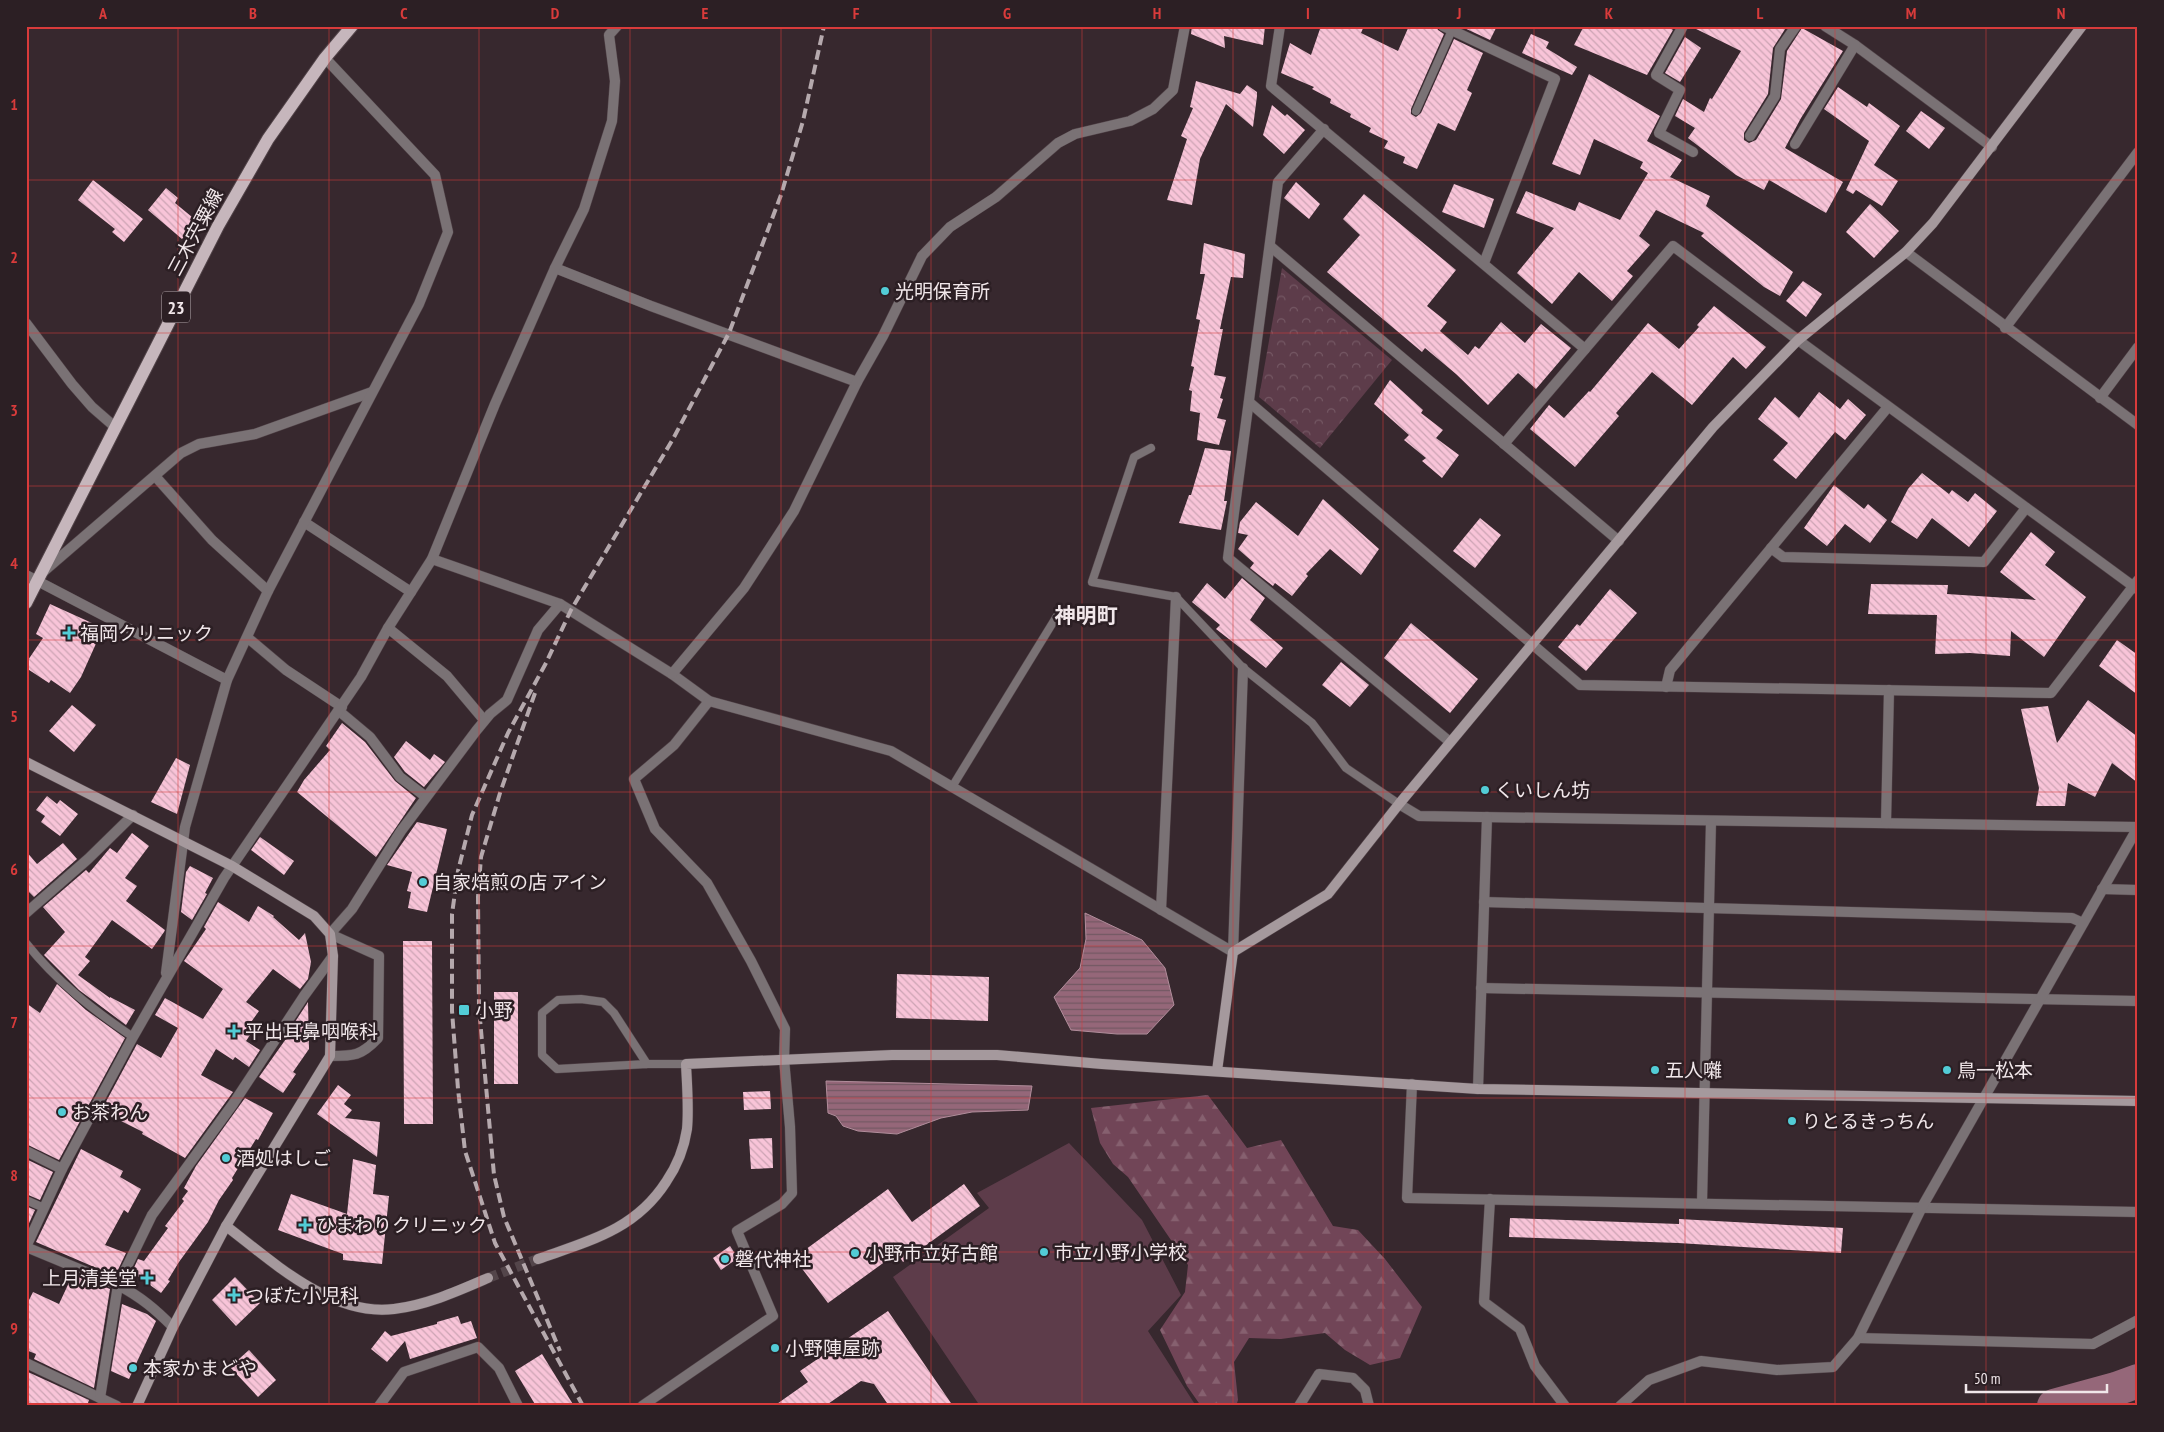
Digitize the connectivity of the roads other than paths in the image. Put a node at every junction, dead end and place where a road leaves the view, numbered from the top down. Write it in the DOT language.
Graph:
graph roads {
  1 [pos="352,26"];
  2 [pos="617,26"];
  3 [pos="1185,26"];
  4 [pos="1280,26"];
  5 [pos="1683,26"];
  6 [pos="1796,26"];
  7 [pos="1825,26"];
  8 [pos="2082,26"];
  9 [pos="1448,28"];
  10 [pos="1855,45"];
  11 [pos="325,58"];
  12 [pos="1416,110"];
  13 [pos="1324,129"];
  14 [pos="1750,136"];
  15 [pos="1795,144"];
  16 [pos="1992,147"];
  17 [pos="1693,152"];
  18 [pos="2138,152"];
  19 [pos="1270,246"];
  20 [pos="1906,252"];
  21 [pos="1484,263"];
  22 [pos="555,268"];
  23 [pos="26,322"];
  24 [pos="2005,328"];
  25 [pos="1798,340"];
  26 [pos="2138,347"];
  27 [pos="1586,349"];
  28 [pos="857,382"];
  29 [pos="372,392"];
  30 [pos="2100,398"];
  31 [pos="1249,402"];
  32 [pos="1888,407"];
  33 [pos="2138,425"];
  34 [pos="115,427"];
  35 [pos="1504,444"];
  36 [pos="1150,448"];
  37 [pos="155,476"];
  38 [pos="2026,508"];
  39 [pos="304,522"];
  40 [pos="1619,541"];
  41 [pos="1771,548"];
  42 [pos="432,558"];
  43 [pos="35,576"];
  44 [pos="2136,585"];
  45 [pos="268,591"];
  46 [pos="411,592"];
  47 [pos="1176,596"];
  48 [pos="26,603"];
  49 [pos="560,604"];
  50 [pos="1060,611"];
  51 [pos="388,628"];
  52 [pos="248,638"];
  53 [pos="1533,644"];
  54 [pos="1243,668"];
  55 [pos="672,674"];
  56 [pos="227,680"];
  57 [pos="1666,687"];
  58 [pos="1889,690"];
  59 [pos="709,701"];
  60 [pos="340,709"];
  61 [pos="484,720"];
  62 [pos="1450,742"];
  63 [pos="26,762"];
  64 [pos="952,787"];
  65 [pos="426,796"];
  66 [pos="1399,804"];
  67 [pos="133,816"];
  68 [pos="1487,817"];
  69 [pos="1711,821"];
  70 [pos="1886,823"];
  71 [pos="2138,827"];
  72 [pos="182,841"];
  73 [pos="232,866"];
  74 [pos="2102,889"];
  75 [pos="2138,890"];
  76 [pos="1484,902"];
  77 [pos="1709,908"];
  78 [pos="1161,910"];
  79 [pos="26,913"];
  80 [pos="2083,923"];
  81 [pos="330,934"];
  82 [pos="26,943"];
  83 [pos="1234,952"];
  84 [pos="333,956"];
  85 [pos="165,979"];
  86 [pos="1481,988"];
  87 [pos="1708,992"];
  88 [pos="2039,1000"];
  89 [pos="2138,1001"];
  90 [pos="133,1037"];
  91 [pos="330,1056"];
  92 [pos="784,1059"];
  93 [pos="647,1064"];
  94 [pos="686,1064"];
  95 [pos="1217,1071"];
  96 [pos="1412,1084"];
  97 [pos="1478,1089"];
  98 [pos="1706,1093"];
  99 [pos="1986,1098"];
  100 [pos="2138,1101"];
  101 [pos="26,1151"];
  102 [pos="62,1169"];
  103 [pos="1490,1199"];
  104 [pos="26,1200"];
  105 [pos="1702,1203"];
  106 [pos="1922,1207"];
  107 [pos="44,1208"];
  108 [pos="2138,1212"];
  109 [pos="226,1226"];
  110 [pos="26,1247"];
  111 [pos="538,1259"];
  112 [pos="488,1278"];
  113 [pos="118,1285"];
  114 [pos="2138,1320"];
  115 [pos="173,1327"];
  116 [pos="1858,1338"];
  117 [pos="26,1363"];
  118 [pos="100,1398"];
  119 [pos="117,1406"];
  120 [pos="138,1406"];
  121 [pos="379,1406"];
  122 [pos="518,1406"];
  123 [pos="642,1406"];
  124 [pos="1299,1406"];
  125 [pos="1369,1406"];
  126 [pos="1565,1406"];
  127 [pos="1620,1406"];
  1 -- 11 [label="main road, 三木宍粟線 / 23"];
  2 -- 22 [label="street"];
  3 -- 28 [label="street"];
  4 -- 13 [label="street"];
  5 -- 17 [label="street"];
  6 -- 14 [label="street"];
  7 -- 10 [label="street"];
  8 -- 16 [label="street"];
  9 -- 12 [label="lane"];
  9 -- 21 [label="street"];
  10 -- 15 [label="street"];
  10 -- 16 [label="street"];
  11 -- 29 [label="street"];
  11 -- 34 [label="main road, 三木宍粟線 / 23"];
  13 -- 19 [label="street"];
  13 -- 21 [label="street"];
  16 -- 20 [label="street"];
  18 -- 24 [label="street"];
  19 -- 31 [label="street"];
  19 -- 35 [label="street"];
  20 -- 24 [label="street"];
  20 -- 25 [label="street"];
  21 -- 27 [label="street"];
  22 -- 28 [label="street"];
  22 -- 42 [label="street"];
  23 -- 34 [label="street"];
  24 -- 30 [label="street"];
  25 -- 27 [label="street"];
  25 -- 32 [label="street"];
  25 -- 40 [label="street"];
  26 -- 30 [label="street"];
  27 -- 35 [label="street"];
  28 -- 55 [label="street"];
  29 -- 37 [label="street"];
  29 -- 39 [label="street"];
  30 -- 33 [label="street"];
  31 -- 53 [label="street"];
  31 -- 62 [label="street"];
  32 -- 38 [label="street"];
  32 -- 41 [label="street"];
  34 -- 43 [label="main road, 三木宍粟線 / 23"];
  35 -- 40 [label="street"];
  36 -- 47 [label="lane"];
  37 -- 43 [label="street"];
  37 -- 45 [label="street"];
  38 -- 41 [label="street"];
  38 -- 44 [label="street"];
  39 -- 45 [label="street"];
  39 -- 46 [label="street"];
  40 -- 53 [label="street"];
  41 -- 57 [label="street"];
  42 -- 46 [label="street"];
  42 -- 49 [label="street"];
  43 -- 48 [label="main road, 三木宍粟線 / 23"];
  43 -- 56 [label="street"];
  44 -- 58 [label="street"];
  45 -- 52 [label="street"];
  46 -- 51 [label="street"];
  47 -- 54 [label="lane"];
  47 -- 78 [label="street"];
  49 -- 55 [label="street"];
  49 -- 61 [label="street"];
  50 -- 64 [label="lane"];
  51 -- 60 [label="street"];
  51 -- 61 [label="street"];
  52 -- 56 [label="street"];
  52 -- 60 [label="street"];
  53 -- 57 [label="street"];
  53 -- 62 [label="street"];
  54 -- 66 [label="lane"];
  54 -- 83 [label="street"];
  55 -- 59 [label="street"];
  56 -- 72 [label="street"];
  57 -- 58 [label="street"];
  58 -- 70 [label="street"];
  59 -- 64 [label="street"];
  59 -- 92 [label="street"];
  60 -- 65 [label="street"];
  60 -- 73 [label="street"];
  61 -- 65 [label="street"];
  62 -- 66 [label="street"];
  63 -- 67 [label="street"];
  64 -- 78 [label="street"];
  65 -- 81 [label="street"];
  66 -- 68 [label="street"];
  66 -- 83 [label="street"];
  67 -- 72 [label="street"];
  67 -- 79 [label="street"];
  68 -- 69 [label="street"];
  68 -- 76 [label="street"];
  69 -- 70 [label="street"];
  69 -- 77 [label="street"];
  70 -- 71 [label="street"];
  71 -- 74 [label="street"];
  72 -- 73 [label="street"];
  72 -- 85 [label="street"];
  73 -- 81 [label="street"];
  73 -- 85 [label="street"];
  74 -- 75 [label="street"];
  74 -- 80 [label="street"];
  76 -- 77 [label="street"];
  76 -- 86 [label="street"];
  77 -- 80 [label="street"];
  77 -- 87 [label="street"];
  78 -- 83 [label="street"];
  80 -- 88 [label="street"];
  81 -- 84 [label="street"];
  81 -- 91 [label="street"];
  82 -- 90 [label="lane"];
  83 -- 95 [label="street"];
  84 -- 91 [label="street"];
  84 -- 113 [label="street"];
  85 -- 90 [label="street"];
  86 -- 87 [label="street"];
  86 -- 97 [label="street"];
  87 -- 88 [label="street"];
  87 -- 98 [label="street"];
  88 -- 89 [label="street"];
  88 -- 99 [label="street"];
  90 -- 102 [label="street"];
  91 -- 109 [label="street"];
  92 -- 94 [label="street"];
  92 -- 95 [label="street"];
  92 -- 123 [label="street"];
  93 -- 93 [label="lane"];
  93 -- 94 [label="lane"];
  94 -- 111 [label="street"];
  95 -- 96 [label="street"];
  96 -- 97 [label="street"];
  96 -- 103 [label="street"];
  97 -- 98 [label="street"];
  98 -- 99 [label="street"];
  98 -- 105 [label="street"];
  99 -- 100 [label="street"];
  99 -- 106 [label="street"];
  101 -- 102 [label="street"];
  102 -- 107 [label="street"];
  103 -- 105 [label="street"];
  103 -- 126 [label="street"];
  104 -- 107 [label="lane"];
  105 -- 106 [label="street"];
  106 -- 108 [label="street"];
  106 -- 116 [label="street"];
  107 -- 110 [label="street"];
  109 -- 112 [label="street"];
  109 -- 115 [label="street"];
  110 -- 113 [label="street"];
  113 -- 115 [label="street"];
  113 -- 118 [label="street"];
  114 -- 116 [label="street"];
  115 -- 120 [label="street"];
  116 -- 127 [label="street"];
  117 -- 118 [label="street"];
  118 -- 119 [label="street"];
  121 -- 122 [label="street"];
  124 -- 125 [label="street"];
}
